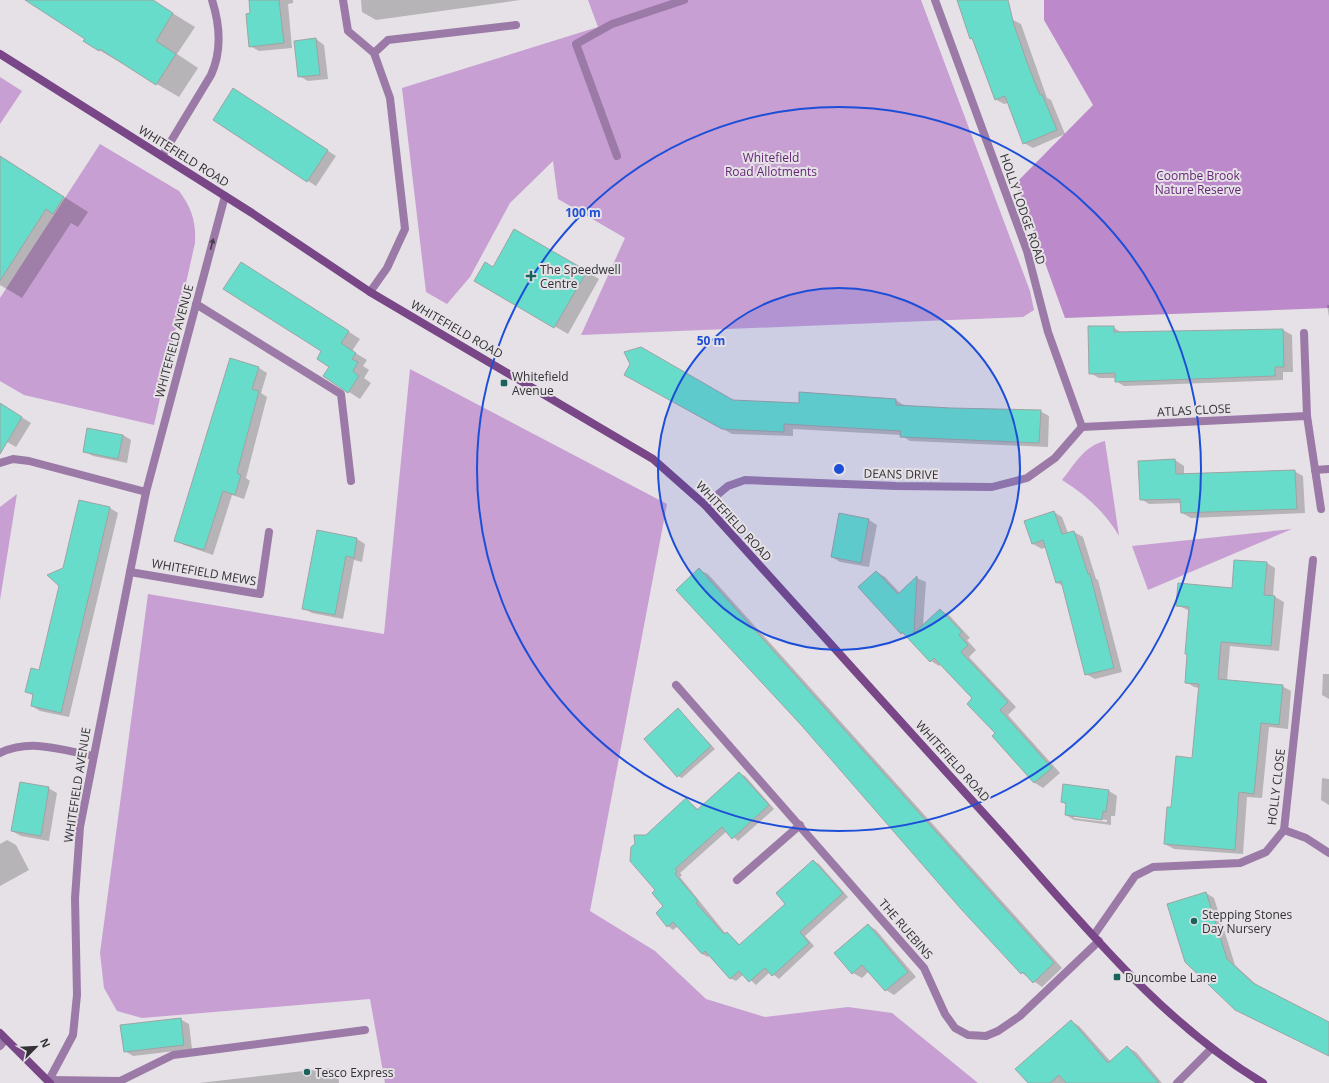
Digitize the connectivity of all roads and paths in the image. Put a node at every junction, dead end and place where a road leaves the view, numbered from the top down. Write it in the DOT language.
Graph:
graph roads {
  1 [pos="212,0"];
  2 [pos="343,0"];
  3 [pos="684,0"];
  4 [pos="935,0"];
  5 [pos="516,25"];
  6 [pos="374,53"];
  7 [pos="0,54"];
  8 [pos="162,156"];
  9 [pos="617,156"];
  10 [pos="225,196"];
  11 [pos="370,292"];
  12 [pos="196,304"];
  13 [pos="1304,333"];
  14 [pos="1307,416"];
  15 [pos="1082,427"];
  16 [pos="0,463"];
  17 [pos="1329,469"];
  18 [pos="1315,470"];
  19 [pos="351,480"];
  20 [pos="146,492"];
  21 [pos="705,504"];
  22 [pos="1321,509"];
  23 [pos="269,532"];
  24 [pos="1313,560"];
  25 [pos="130,572"];
  26 [pos="676,685"];
  27 [pos="0,752"];
  28 [pos="93,756"];
  29 [pos="800,825"];
  30 [pos="1284,830"];
  31 [pos="1329,853"];
  32 [pos="737,880"];
  33 [pos="1097,938"];
  34 [pos="365,1030"];
  35 [pos="2,1040"];
  36 [pos="1211,1049"];
  37 [pos="49,1082"];
  38 [pos="1176,1083"];
  39 [pos="1263,1083"];
  1 -- 8 [label="street"];
  2 -- 6 [label="street"];
  3 -- 9 [label="street"];
  4 -- 15 [label="street, HOLLY LODGE ROAD"];
  5 -- 6 [label="street"];
  6 -- 11 [label="street"];
  7 -- 8 [label="main road, WHITEFIELD ROAD"];
  8 -- 10 [label="main road, WHITEFIELD ROAD"];
  10 -- 11 [label="main road, WHITEFIELD ROAD"];
  12 -- 10 [label="street, WHITEFIELD AVENUE, one-way"];
  11 -- 21 [label="main road, WHITEFIELD ROAD"];
  12 -- 19 [label="street"];
  12 -- 20 [label="street, WHITEFIELD AVENUE"];
  13 -- 14 [label="street"];
  14 -- 15 [label="street, ATLAS CLOSE"];
  14 -- 18 [label="street"];
  15 -- 21 [label="street, DEANS DRIVE"];
  16 -- 20 [label="street"];
  17 -- 18 [label="street"];
  18 -- 22 [label="street"];
  20 -- 25 [label="street, WHITEFIELD AVENUE"];
  21 -- 33 [label="main road, WHITEFIELD ROAD"];
  23 -- 25 [label="street, WHITEFIELD MEWS"];
  24 -- 30 [label="street, HOLLY CLOSE"];
  25 -- 28 [label="street, WHITEFIELD AVENUE"];
  26 -- 29 [label="street, THE RUEBINS"];
  27 -- 28 [label="street"];
  28 -- 37 [label="street, WHITEFIELD AVENUE"];
  29 -- 32 [label="street"];
  29 -- 33 [label="street, THE RUEBINS"];
  30 -- 31 [label="street"];
  30 -- 33 [label="street, HOLLY CLOSE"];
  33 -- 36 [label="main road, WHITEFIELD ROAD"];
  34 -- 37 [label="street"];
  35 -- 37 [label="main road"];
  36 -- 38 [label="street"];
  36 -- 39 [label="main road, WHITEFIELD ROAD"];
}
